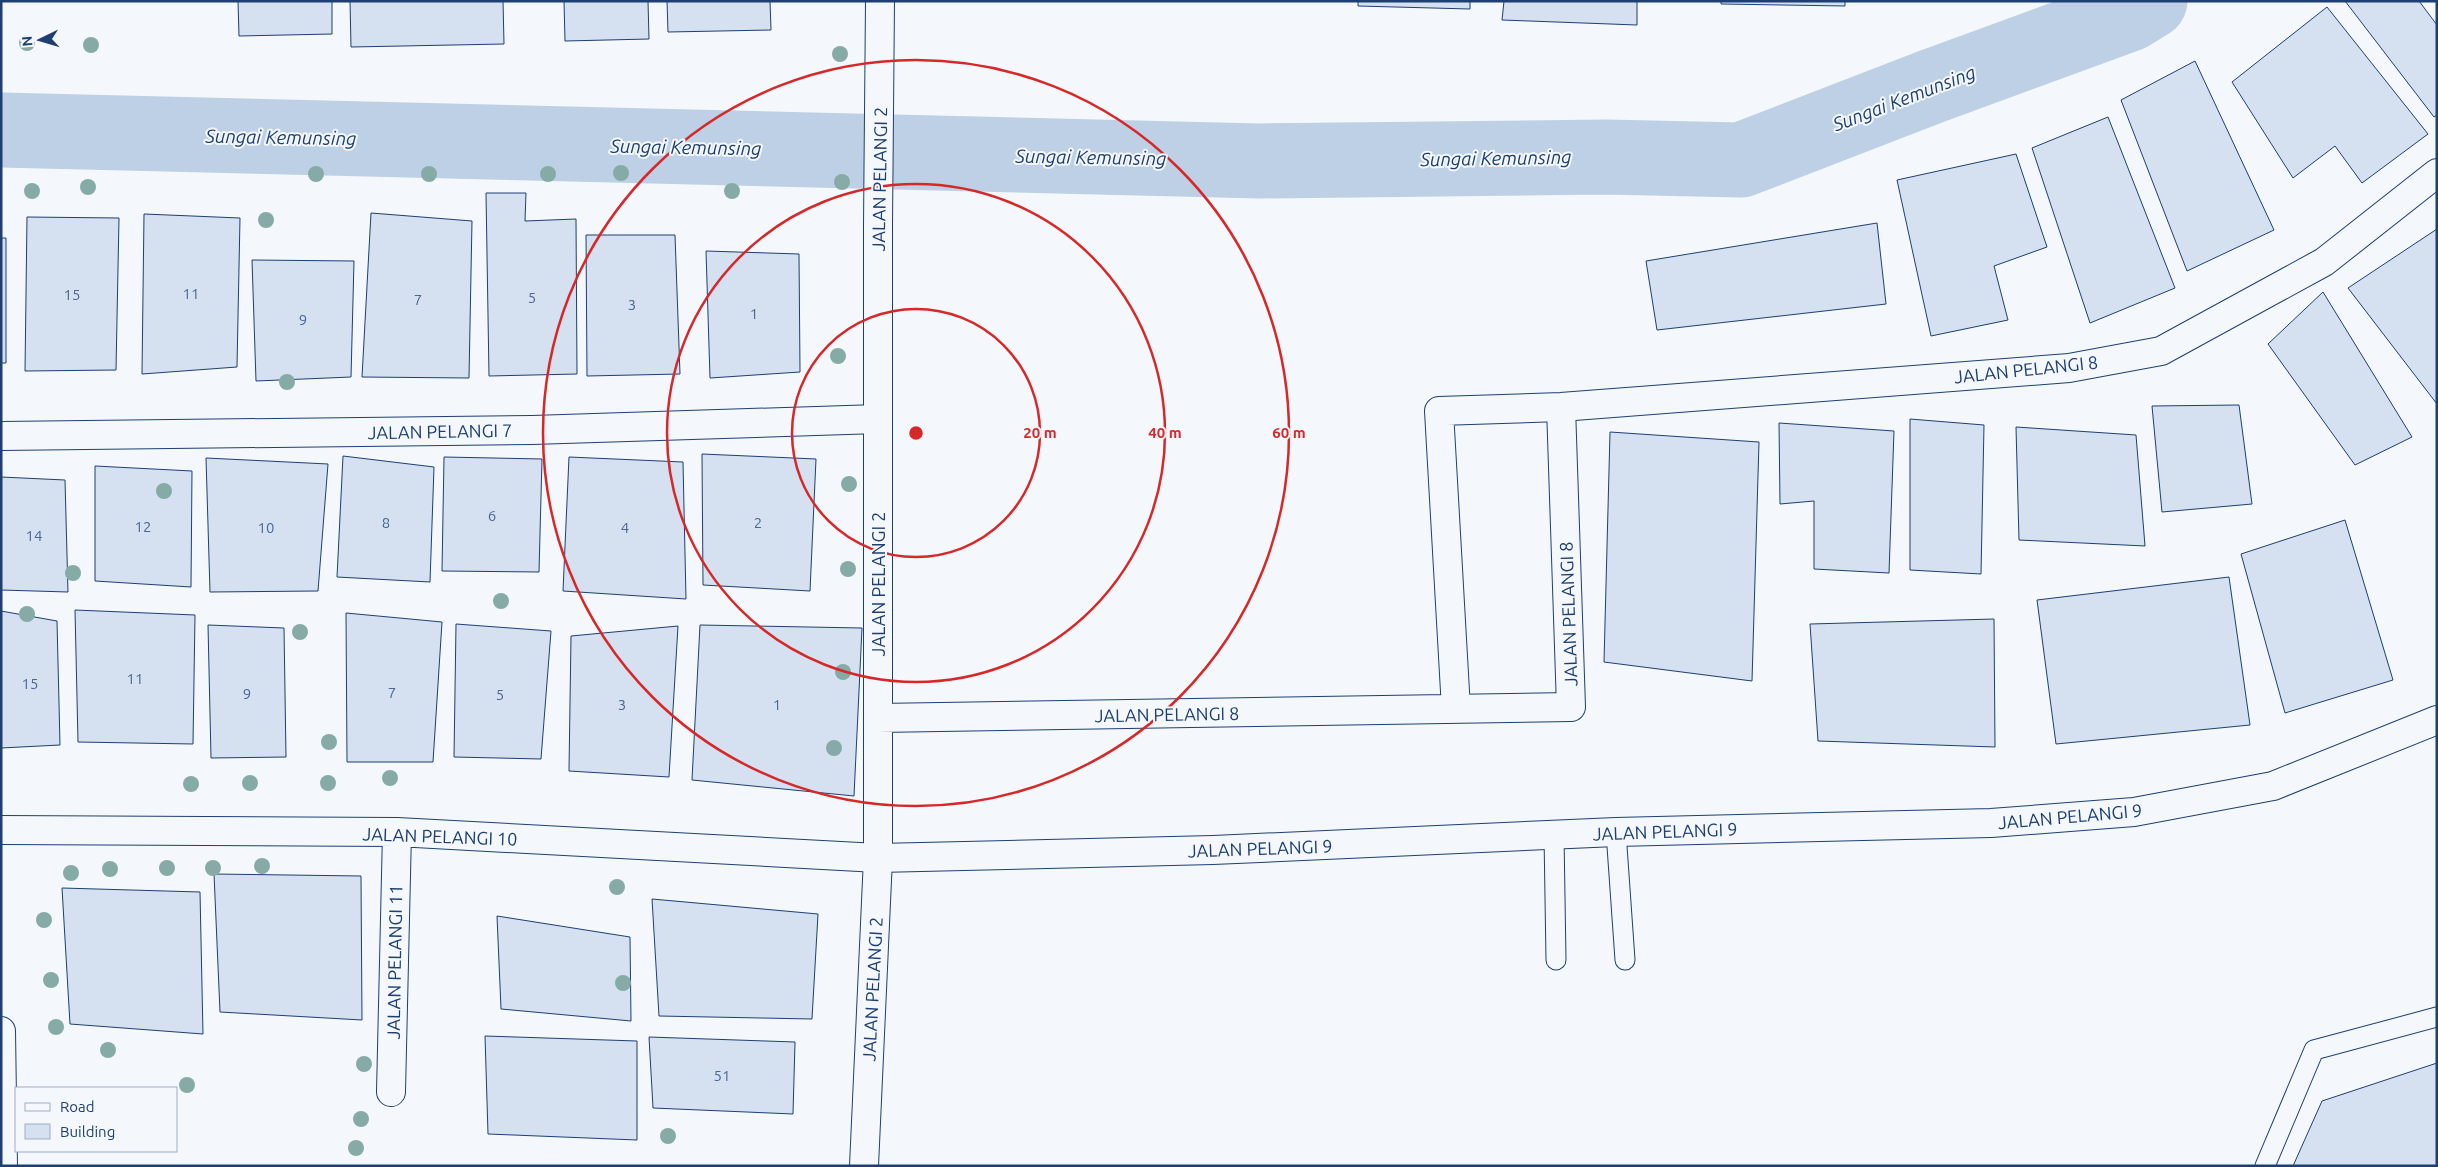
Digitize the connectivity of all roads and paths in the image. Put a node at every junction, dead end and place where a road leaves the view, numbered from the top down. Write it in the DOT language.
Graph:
graph roads {
  1 [pos="880,1"];
  2 [pos="2437,173"];
  3 [pos="1561,407"];
  4 [pos="878,420"];
  5 [pos="1,436"];
  6 [pos="1456,709"];
  7 [pos="878,718"];
  8 [pos="2437,720"];
  9 [pos="1,830"];
  10 [pos="397,832"];
  11 [pos="1616,832"];
  12 [pos="1554,835"];
  13 [pos="878,858"];
  14 [pos="1556,960"];
  15 [pos="1626,960"];
  16 [pos="2437,1017"];
  17 [pos="1,1031"];
  18 [pos="391,1092"];
  19 [pos="3,1166"];
  20 [pos="864,1166"];
  21 [pos="2265,1166"];
  1 -- 4 [label="street, JALAN PELANGI 2"];
  2 -- 3 [label="street, JALAN PELANGI 8"];
  3 -- 6 [label="street, JALAN PELANGI 8"];
  3 -- 6 [label="street, JALAN PELANGI 8"];
  4 -- 5 [label="street, JALAN PELANGI 7"];
  4 -- 7 [label="street, JALAN PELANGI 2"];
  6 -- 7 [label="street, JALAN PELANGI 8"];
  7 -- 13 [label="street, JALAN PELANGI 2"];
  8 -- 11 [label="street, JALAN PELANGI 9"];
  9 -- 10 [label="street, JALAN PELANGI 10"];
  10 -- 13 [label="street, JALAN PELANGI 10"];
  10 -- 18 [label="street, JALAN PELANGI 11"];
  11 -- 12 [label="street, JALAN PELANGI 9"];
  11 -- 15 [label="lane"];
  12 -- 13 [label="street, JALAN PELANGI 9"];
  12 -- 14 [label="lane"];
  13 -- 20 [label="street, JALAN PELANGI 2"];
  16 -- 21 [label="lane"];
  17 -- 19 [label="street"];
}
